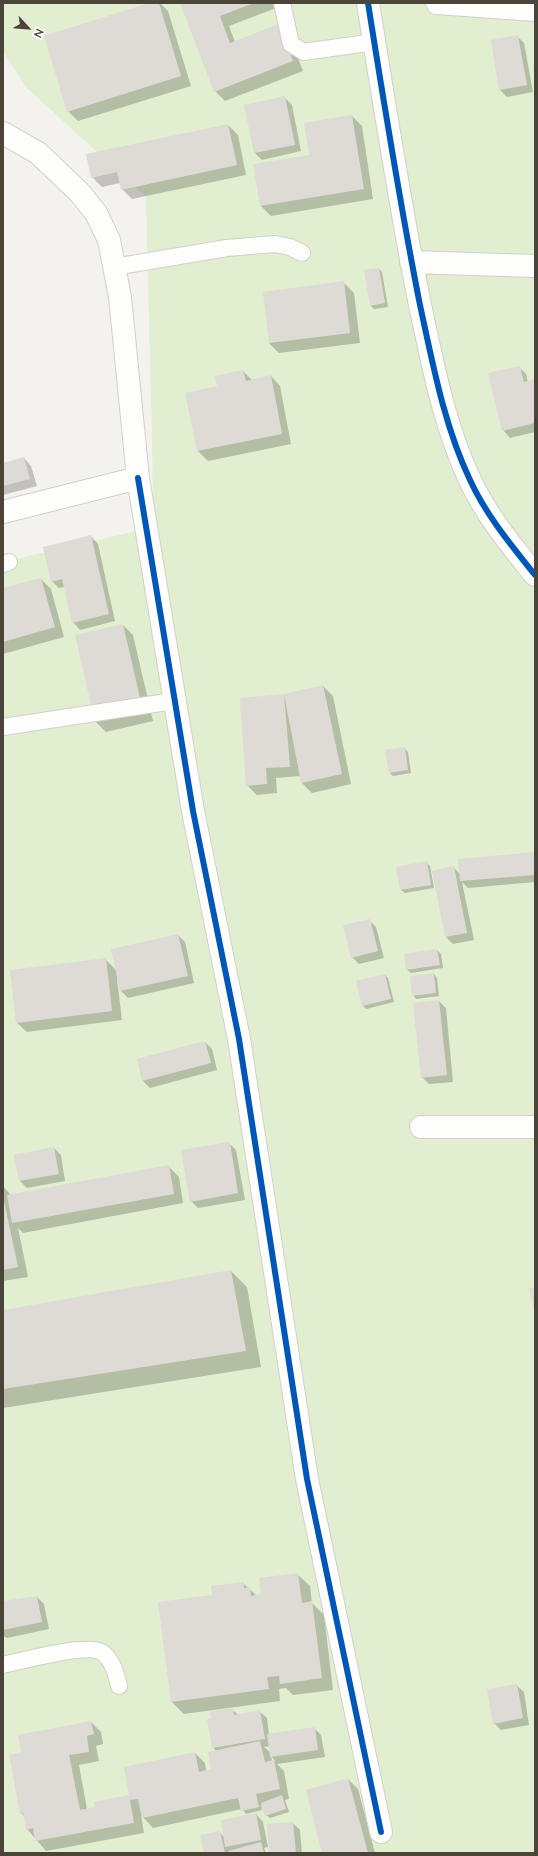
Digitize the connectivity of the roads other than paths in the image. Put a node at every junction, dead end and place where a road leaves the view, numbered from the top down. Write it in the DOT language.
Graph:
graph roads {
  1 [pos="282,3"];
  2 [pos="368,3"];
  3 [pos="437,3"];
  4 [pos="535,10"];
  5 [pos="374,42"];
  6 [pos="3,133"];
  7 [pos="302,253"];
  8 [pos="411,262"];
  9 [pos="535,266"];
  10 [pos="114,267"];
  11 [pos="138,478"];
  12 [pos="3,512"];
  13 [pos="535,575"];
  14 [pos="174,701"];
  15 [pos="3,727"];
  16 [pos="421,1127"];
  17 [pos="535,1127"];
  18 [pos="3,1665"];
  19 [pos="119,1686"];
  20 [pos="380,1832"];
  1 -- 5 [label="lane"];
  2 -- 5 [label="street"];
  3 -- 4 [label="street"];
  5 -- 8 [label="street"];
  6 -- 10 [label="street"];
  7 -- 10 [label="lane"];
  8 -- 9 [label="street"];
  8 -- 13 [label="street"];
  10 -- 11 [label="street"];
  11 -- 12 [label="street"];
  11 -- 14 [label="street"];
  14 -- 15 [label="lane"];
  14 -- 20 [label="street"];
  16 -- 17 [label="street"];
  18 -- 19 [label="lane"];
}
